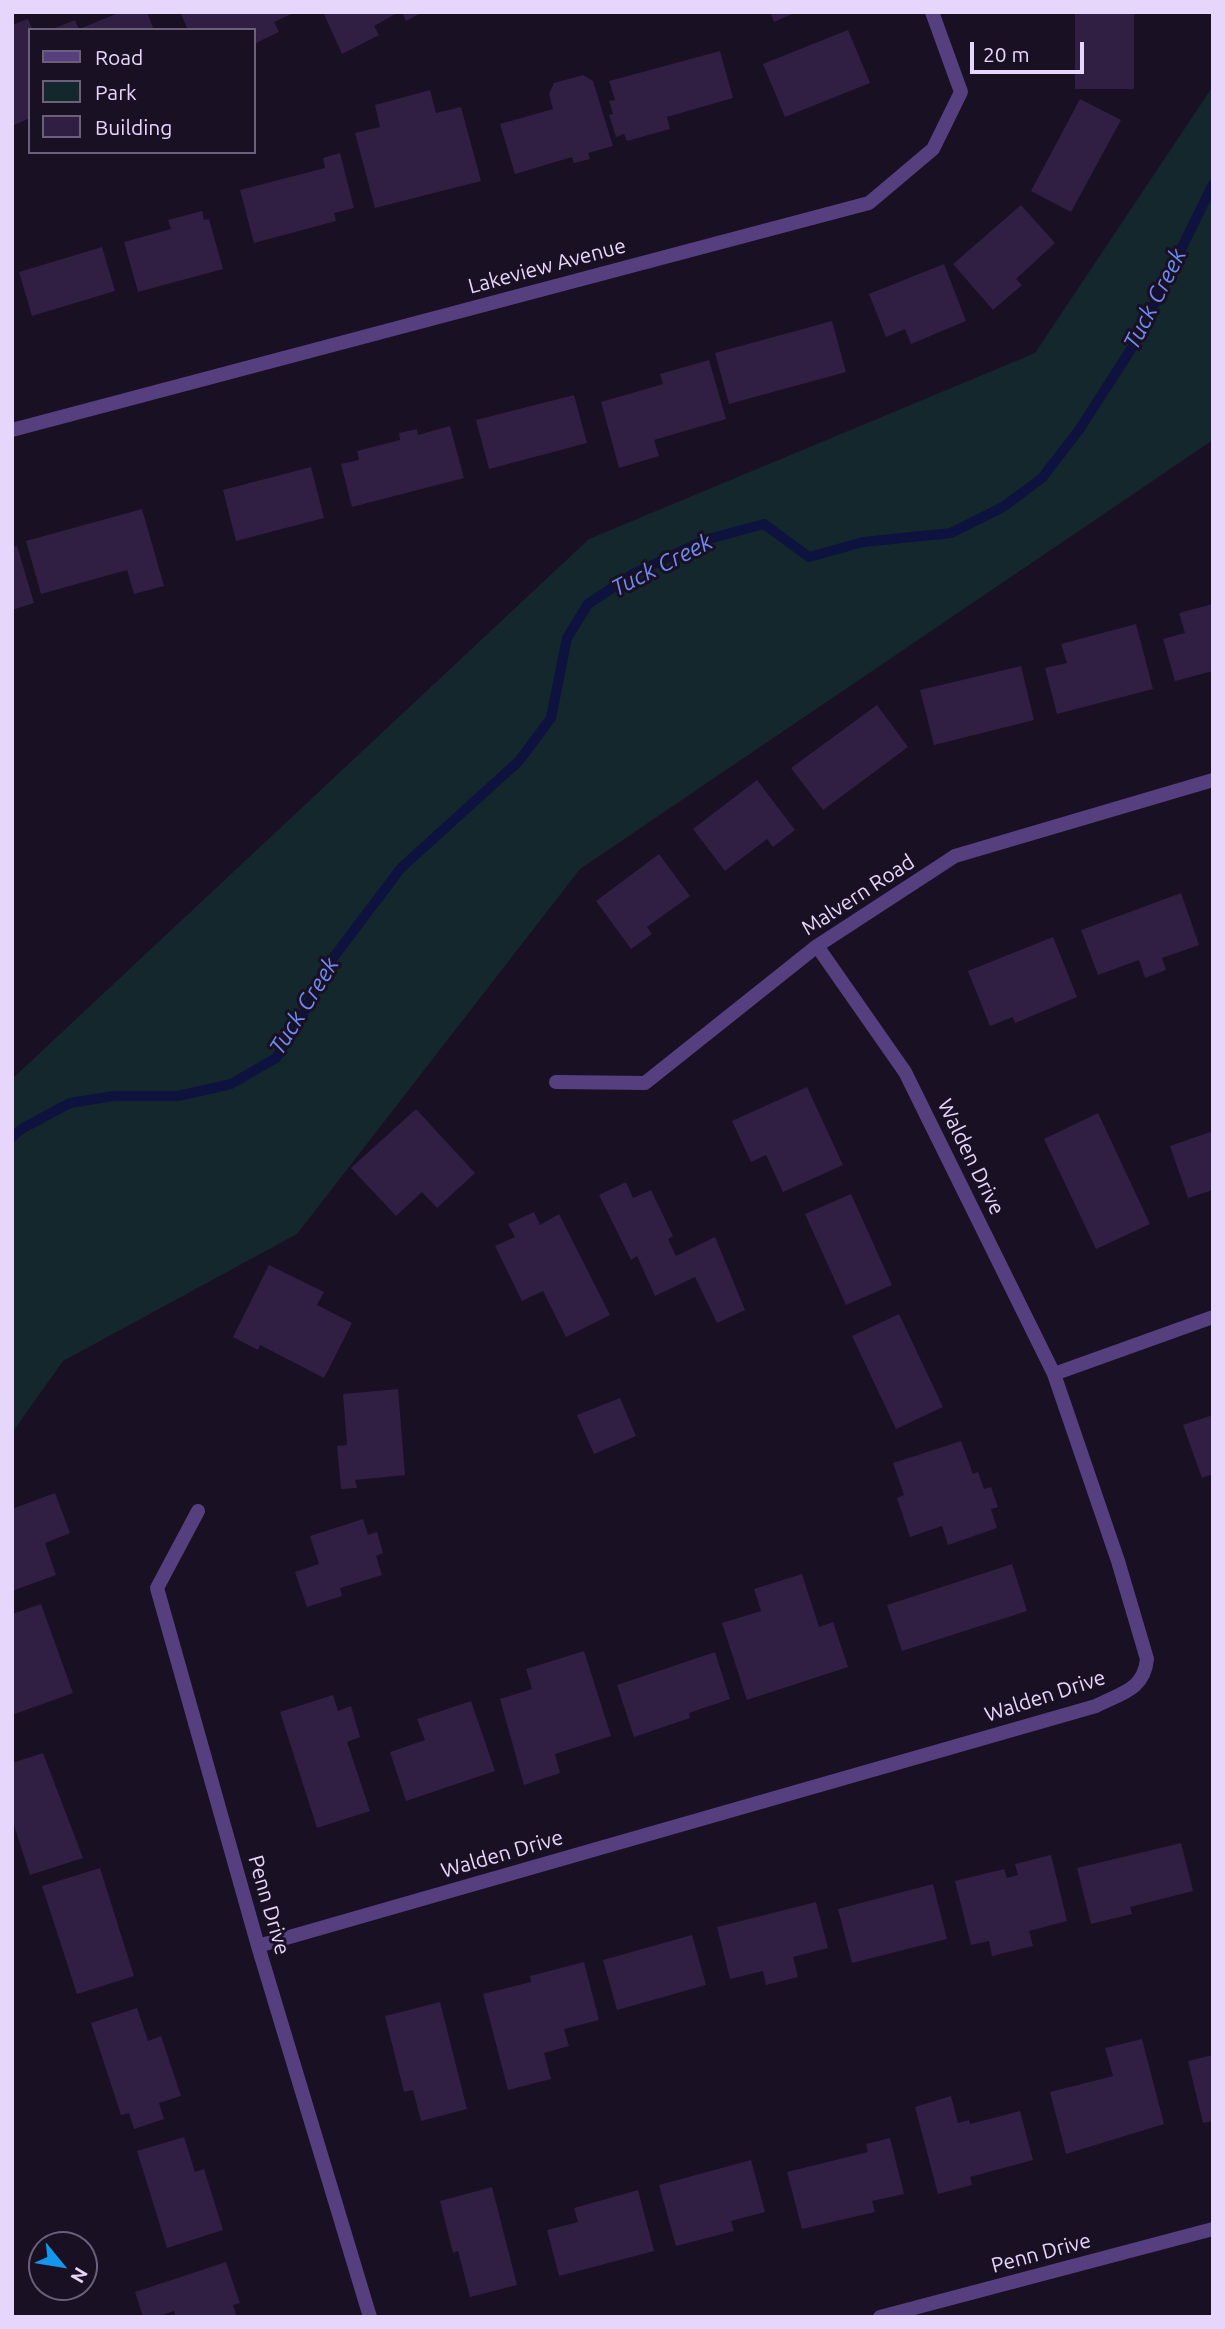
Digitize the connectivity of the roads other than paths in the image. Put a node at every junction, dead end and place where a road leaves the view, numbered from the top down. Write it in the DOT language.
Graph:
graph roads {
  1 [pos="932,12"];
  2 [pos="12,430"];
  3 [pos="1213,780"];
  4 [pos="817,946"];
  5 [pos="556,1082"];
  6 [pos="1213,1317"];
  7 [pos="1054,1374"];
  8 [pos="198,1511"];
  9 [pos="258,1946"];
  10 [pos="1213,2229"];
  11 [pos="370,2317"];
  12 [pos="880,2317"];
  1 -- 2 [label="street, Lakeview Avenue"];
  3 -- 4 [label="street, Malvern Road"];
  4 -- 5 [label="street, Malvern Road"];
  4 -- 7 [label="street, Walden Drive"];
  6 -- 7 [label="street"];
  7 -- 9 [label="street, Walden Drive"];
  8 -- 9 [label="street, Penn Drive"];
  9 -- 11 [label="street, Penn Drive"];
  10 -- 12 [label="street, Penn Drive"];
}
